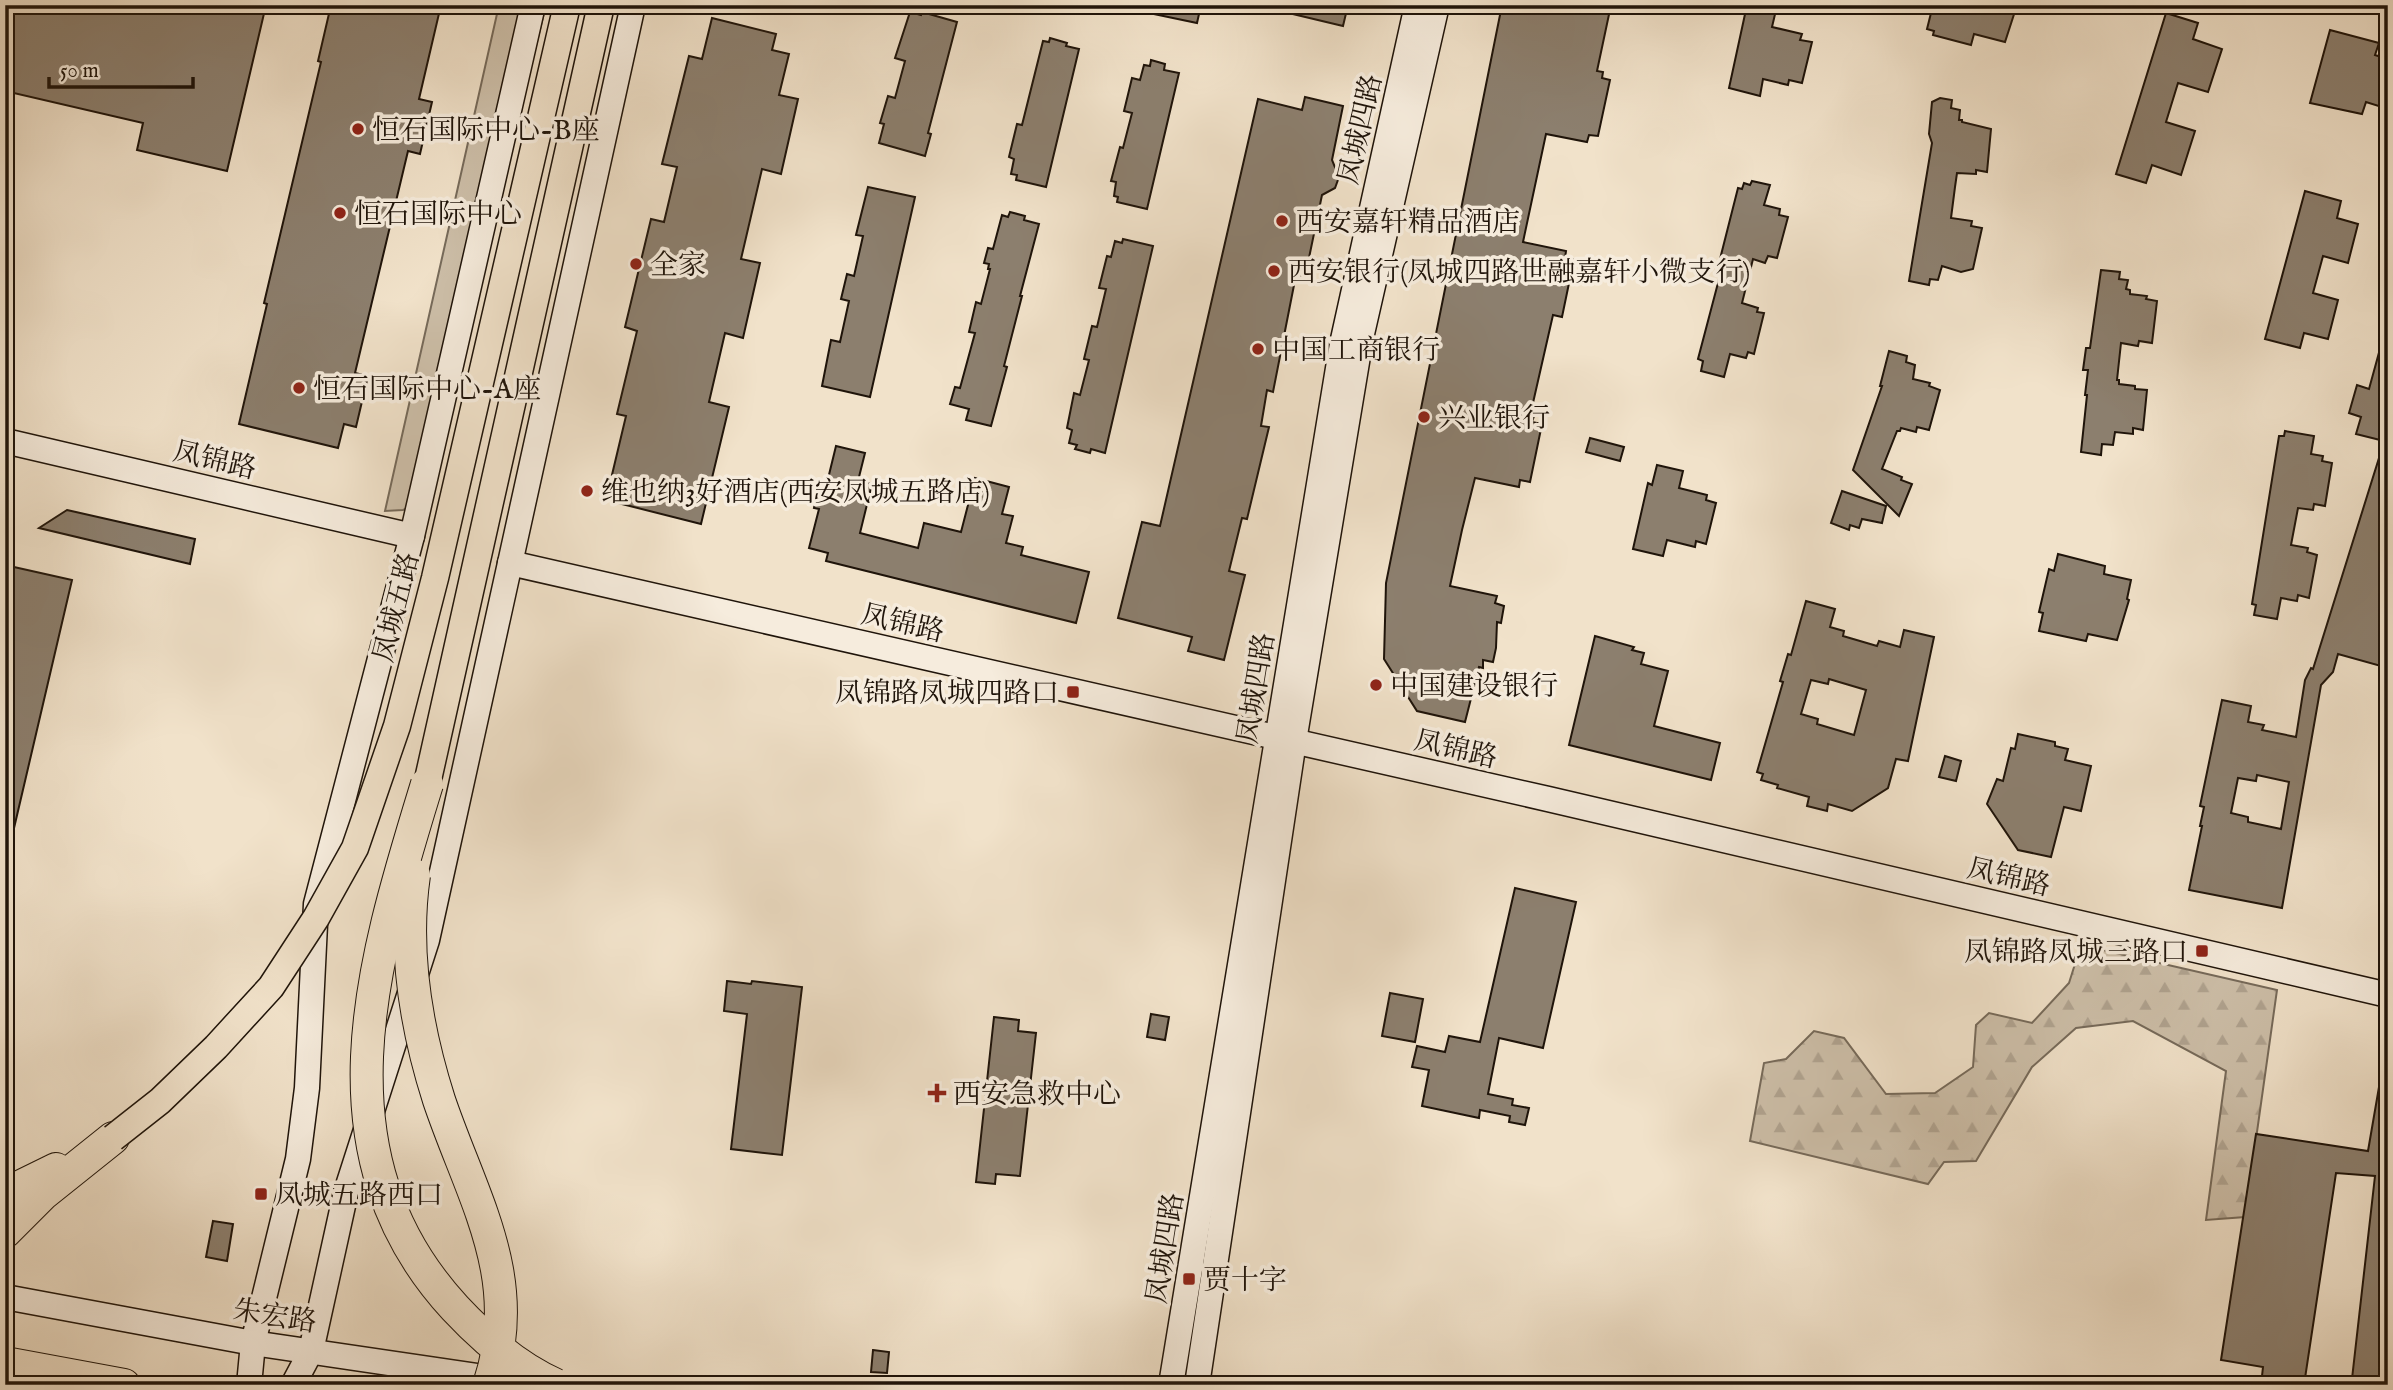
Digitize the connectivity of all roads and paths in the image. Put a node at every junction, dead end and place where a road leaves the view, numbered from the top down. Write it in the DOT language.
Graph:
graph roads {
  1 [pos="533,5"];
  2 [pos="567,5"];
  3 [pos="601,5"];
  4 [pos="633,5"];
  5 [pos="1417,5"];
  6 [pos="1437,5"];
  7 [pos="5,441"];
  8 [pos="412,536"];
  9 [pos="510,563"];
  10 [pos="1285,740"];
  11 [pos="427,784"];
  12 [pos="2388,995"];
  13 [pos="113,1138"];
  14 [pos="5,1194"];
  15 [pos="5,1232"];
  16 [pos="5,1297"];
  17 [pos="253,1343"];
  18 [pos="311,1351"];
  19 [pos="5,1363"];
  20 [pos="124,1385"];
  21 [pos="249,1385"];
  22 [pos="293,1385"];
  23 [pos="489,1385"];
  24 [pos="538,1385"];
  25 [pos="556,1385"];
  26 [pos="1171,1385"];
  27 [pos="1197,1385"];
  1 -- 8 [label="street"];
  2 -- 13 [label="main road, 凤城五路, bridge"];
  3 -- 11 [label="main road"];
  4 -- 9 [label="street"];
  5 -- 10 [label="street, 凤城四路"];
  6 -- 10 [label="street, 凤城四路"];
  7 -- 8 [label="street, 凤锦路"];
  8 -- 17 [label="street"];
  9 -- 10 [label="street, 凤锦路"];
  9 -- 18 [label="street"];
  10 -- 12 [label="street, 凤锦路"];
  10 -- 26 [label="street, 凤城四路"];
  10 -- 27 [label="street, 凤城四路"];
  11 -- 23 [label="highway, bridge"];
  11 -- 25 [label="highway, bridge"];
  13 -- 14 [label="highway"];
  13 -- 15 [label="highway"];
  16 -- 17 [label="street, 朱宏路"];
  17 -- 18 [label="street, 朱宏路"];
  17 -- 21 [label="street"];
  18 -- 22 [label="street"];
  18 -- 24 [label="street, 朱宏路"];
  19 -- 20 [label="highway"];
}
